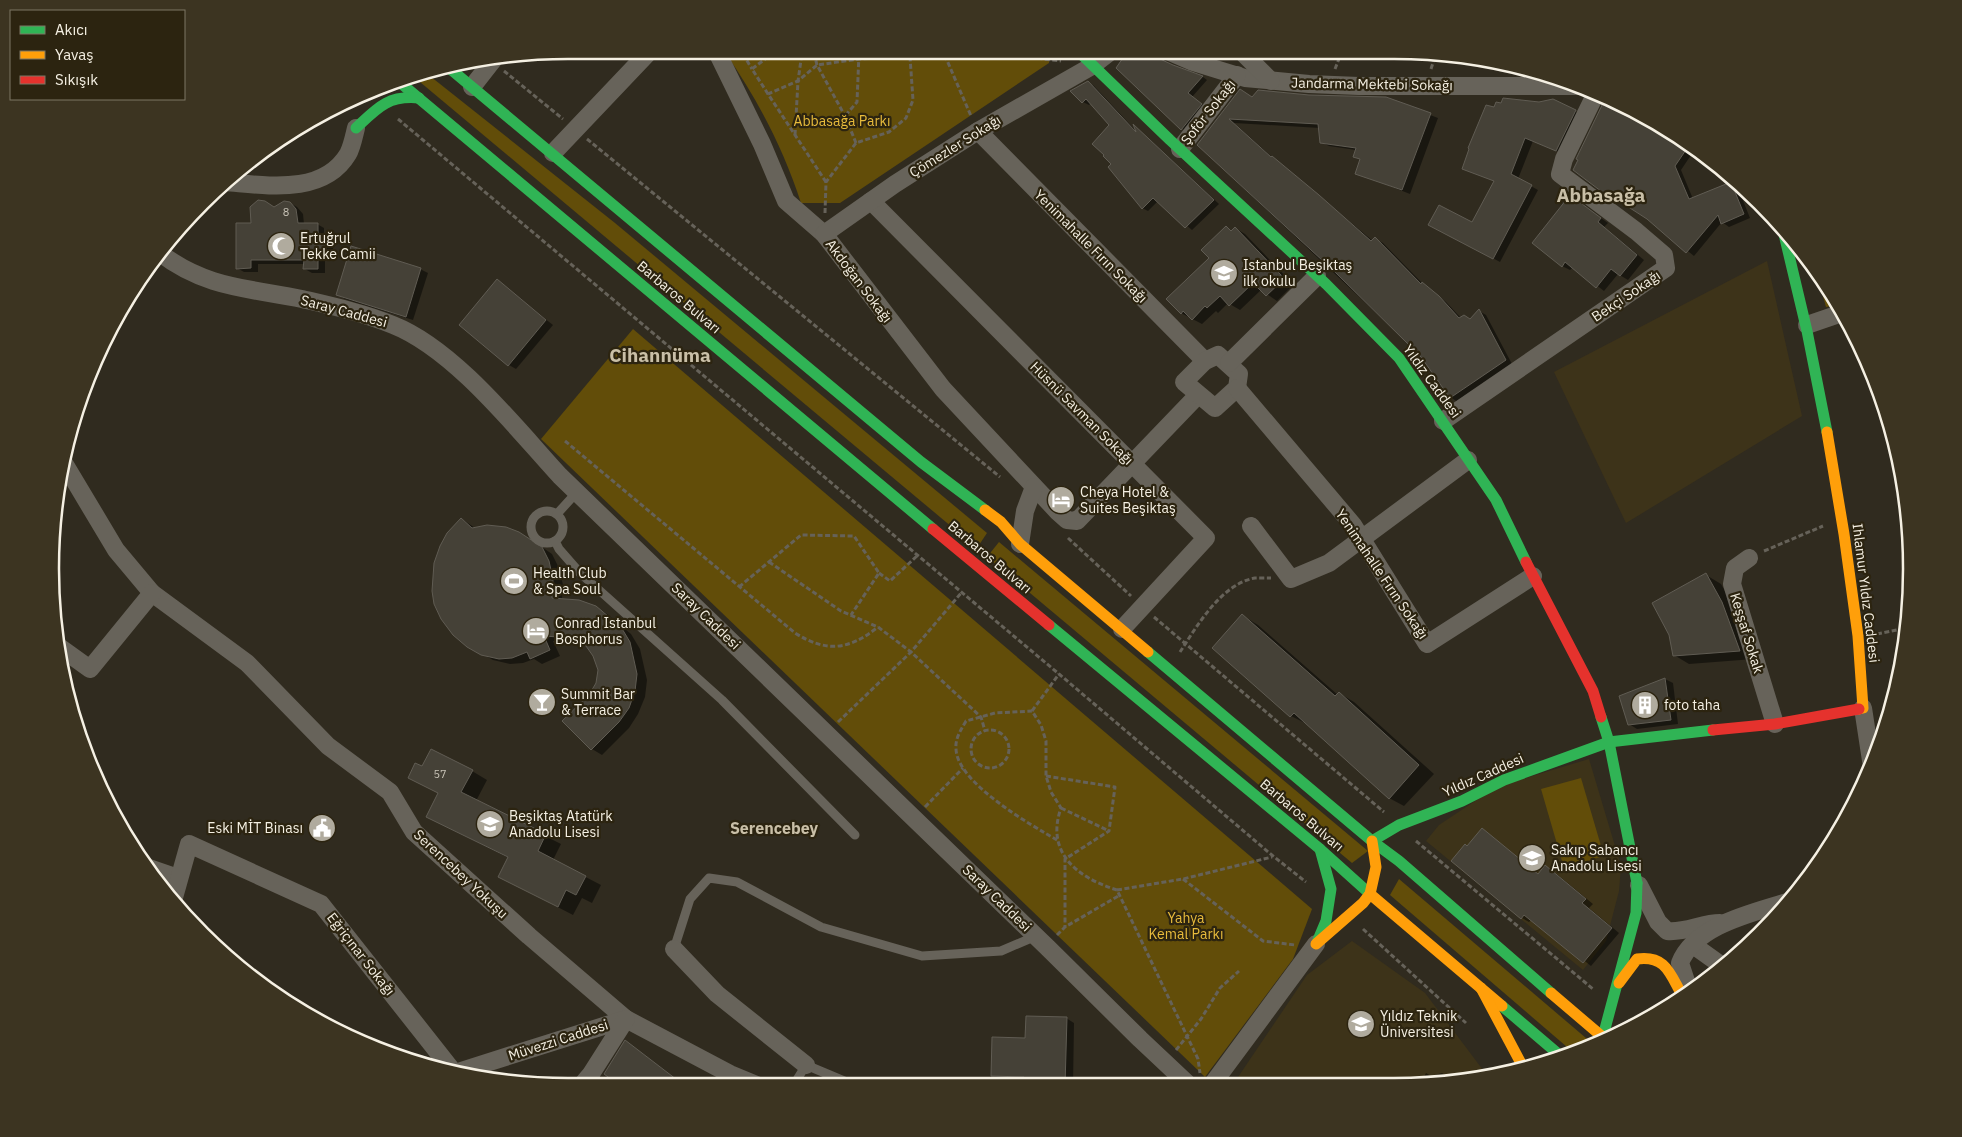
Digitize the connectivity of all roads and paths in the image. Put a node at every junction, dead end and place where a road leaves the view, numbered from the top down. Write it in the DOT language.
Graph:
graph roads {
  1 [pos="641,59"];
  2 [pos="720,59"];
  3 [pos="746,59"];
  4 [pos="766,59"];
  5 [pos="801,59"];
  6 [pos="816,59"];
  7 [pos="859,59"];
  8 [pos="910,59"];
  9 [pos="946,59"];
  10 [pos="1086,59"];
  11 [pos="1101,59"];
  12 [pos="1186,59"];
  13 [pos="1249,59"];
  14 [pos="501,63"];
  15 [pos="489,65"];
  16 [pos="817,65"];
  17 [pos="1092,66"];
  18 [pos="752,69"];
  19 [pos="454,72"];
  20 [pos="1236,75"];
  21 [pos="1271,80"];
  22 [pos="798,81"];
  23 [pos="1542,81"];
  24 [pos="404,86"];
  25 [pos="472,87"];
  26 [pos="768,94"];
  27 [pos="418,98"];
  28 [pos="1593,100"];
  29 [pos="366,104"];
  30 [pos="391,113"];
  31 [pos="845,116"];
  32 [pos="356,128"];
  33 [pos="575,130"];
  34 [pos="978,131"];
  35 [pos="795,135"];
  36 [pos="856,143"];
  37 [pos="1180,149"];
  38 [pos="554,153"];
  39 [pos="826,182"];
  40 [pos="235,183"];
  41 [pos="871,201"];
  42 [pos="824,234"];
  43 [pos="1786,244"];
  44 [pos="166,256"];
  45 [pos="1317,276"];
  46 [pos="1836,315"];
  47 [pos="1807,325"];
  48 [pos="1205,361"];
  49 [pos="1229,363"];
  50 [pos="1237,388"];
  51 [pos="1198,395"];
  52 [pos="1443,421"];
  53 [pos="565,441"];
  54 [pos="1468,460"];
  55 [pos="1133,464"];
  56 [pos="69,471"];
  57 [pos="1005,482"];
  58 [pos="1034,487"];
  59 [pos="577,492"];
  60 [pos="557,514"];
  61 [pos="1842,517"];
  62 [pos="1250,526"];
  63 [pos="1067,537"];
  64 [pos="1361,537"];
  65 [pos="555,541"];
  66 [pos="1020,544"];
  67 [pos="918,555"];
  68 [pos="1749,558"];
  69 [pos="769,562"];
  70 [pos="879,573"];
  71 [pos="1532,576"];
  72 [pos="1292,579"];
  73 [pos="739,587"];
  74 [pos="962,592"];
  75 [pos="152,593"];
  76 [pos="1142,607"];
  77 [pos="851,615"];
  78 [pos="878,627"];
  79 [pos="1122,629"];
  80 [pos="1900,629"];
  81 [pos="1858,638"];
  82 [pos="1185,644"];
  83 [pos="66,652"];
  84 [pos="911,652"];
  85 [pos="1168,669"];
  86 [pos="1059,674"];
  87 [pos="1863,708"];
  88 [pos="1032,711"];
  89 [pos="980,717"];
  90 [pos="1775,724"];
  91 [pos="985,731"];
  92 [pos="826,732"];
  93 [pos="1609,742"];
  94 [pos="1869,750"];
  95 [pos="963,768"];
  96 [pos="1046,776"];
  97 [pos="1061,808"];
  98 [pos="1384,813"];
  99 [pos="914,818"];
  100 [pos="1109,831"];
  101 [pos="855,835"];
  102 [pos="1411,836"];
  103 [pos="1057,840"];
  104 [pos="1372,840"];
  105 [pos="1320,848"];
  106 [pos="1273,856"];
  107 [pos="1065,859"];
  108 [pos="159,871"];
  109 [pos="178,878"];
  110 [pos="1183,879"];
  111 [pos="1637,883"];
  112 [pos="1308,884"];
  113 [pos="1118,890"];
  114 [pos="175,892"];
  115 [pos="1370,894"];
  116 [pos="1120,895"];
  117 [pos="1777,905"];
  118 [pos="1348,915"];
  119 [pos="1724,923"];
  120 [pos="1065,928"];
  121 [pos="1057,935"];
  122 [pos="1036,936"];
  123 [pos="1316,944"];
  124 [pos="1693,945"];
  125 [pos="674,949"];
  126 [pos="1717,962"];
  127 [pos="1239,971"];
  128 [pos="1688,984"];
  129 [pos="1617,987"];
  130 [pos="1481,988"];
  131 [pos="1594,990"];
  132 [pos="1679,990"];
  133 [pos="1621,1014"];
  134 [pos="626,1019"];
  135 [pos="1629,1021"];
  136 [pos="1466,1023"];
  137 [pos="1606,1032"];
  138 [pos="1598,1035"];
  139 [pos="1187,1037"];
  140 [pos="1555,1052"];
  141 [pos="1520,1062"];
  142 [pos="447,1063"];
  143 [pos="1165,1063"];
  144 [pos="806,1065"];
  145 [pos="470,1068"];
  146 [pos="588,1078"];
  147 [pos="740,1078"];
  148 [pos="798,1078"];
  149 [pos="837,1078"];
  150 [pos="1191,1078"];
  151 [pos="1200,1078"];
  152 [pos="1204,1078"];
  1 -- 33 [label="street"];
  2 -- 42 [label="street, Akdoğan Sokağı"];
  3 -- 18 [label="path"];
  4 -- 18 [label="path"];
  5 -- 22 [label="path"];
  6 -- 16 [label="path"];
  7 -- 16 [label="path"];
  7 -- 31 [label="path"];
  8 -- 36 [label="path"];
  9 -- 34 [label="path"];
  10 -- 17 [label="main road, Yıldız Caddesi"];
  11 -- 17 [label="street, Çömezler Sokağı"];
  12 -- 20 [label="street, Jandarma Mektebi Sokağı"];
  13 -- 21 [label="street"];
  14 -- 33 [label="path"];
  15 -- 25 [label="street"];
  16 -- 22 [label="path"];
  16 -- 31 [label="path"];
  17 -- 34 [label="street, Çömezler Sokağı"];
  17 -- 37 [label="main road, Yıldız Caddesi"];
  18 -- 26 [label="path"];
  19 -- 25 [label="main road, Barbaros Bulvarı"];
  20 -- 21 [label="street, Jandarma Mektebi Sokağı"];
  20 -- 37 [label="street, Şoför Sokağı"];
  21 -- 23 [label="street, Jandarma Mektebi Sokağı"];
  22 -- 26 [label="path"];
  22 -- 35 [label="path"];
  24 -- 27 [label="main road, Barbaros Bulvarı"];
  25 -- 38 [label="main road, Barbaros Bulvarı"];
  26 -- 35 [label="path"];
  27 -- 32 [label="main road"];
  27 -- 105 [label="main road, Barbaros Bulvarı"];
  28 -- 52 [label="street, Bekçi Sokağı"];
  29 -- 32 [label="main road"];
  30 -- 67 [label="path"];
  31 -- 36 [label="path"];
  32 -- 40 [label="street"];
  33 -- 38 [label="street"];
  33 -- 57 [label="path"];
  34 -- 41 [label="street, Çömezler Sokağı"];
  34 -- 48 [label="street, Yenimahalle Fırın Sokağı"];
  35 -- 39 [label="path"];
  36 -- 39 [label="path"];
  37 -- 45 [label="main road, Yıldız Caddesi"];
  38 -- 66 [label="main road, Barbaros Bulvarı"];
  39 -- 42 [label="path"];
  41 -- 42 [label="street, Çömezler Sokağı"];
  41 -- 55 [label="street, Hüsnü Savman Sokağı"];
  42 -- 58 [label="street, Akdoğan Sokağı"];
  43 -- 47 [label="main road, Ihlamur Yıldız Caddesi"];
  44 -- 59 [label="street, Saray Caddesi"];
  45 -- 49 [label="street"];
  45 -- 52 [label="main road, Yıldız Caddesi"];
  46 -- 47 [label="street"];
  47 -- 61 [label="main road, Ihlamur Yıldız Caddesi"];
  48 -- 49 [label="street"];
  48 -- 51 [label="street"];
  49 -- 50 [label="street"];
  50 -- 51 [label="street"];
  50 -- 64 [label="street, Yenimahalle Fırın Sokağı"];
  51 -- 55 [label="street"];
  52 -- 54 [label="main road, Yıldız Caddesi"];
  53 -- 73 [label="path"];
  54 -- 64 [label="street"];
  54 -- 71 [label="main road, Yıldız Caddesi"];
  55 -- 58 [label="street, Akdoğan Sokağı"];
  55 -- 76 [label="street, Hüsnü Savman Sokağı"];
  56 -- 75 [label="street, Serencebey Yokuşu"];
  58 -- 66 [label="street"];
  59 -- 60 [label="lane"];
  59 -- 92 [label="street, Saray Caddesi"];
  60 -- 65 [label="lane"];
  60 -- 65 [label="lane"];
  61 -- 68 [label="path"];
  61 -- 81 [label="main road, Ihlamur Yıldız Caddesi"];
  62 -- 72 [label="street"];
  63 -- 76 [label="path"];
  64 -- 71 [label="street, Yenimahalle Fırın Sokağı"];
  64 -- 72 [label="street"];
  65 -- 101 [label="lane"];
  66 -- 79 [label="main road, Barbaros Bulvarı"];
  67 -- 70 [label="path"];
  67 -- 74 [label="path"];
  68 -- 90 [label="street, Keşşaf Sokak"];
  69 -- 70 [label="path"];
  69 -- 73 [label="path"];
  69 -- 77 [label="path"];
  70 -- 77 [label="path"];
  71 -- 93 [label="main road, Yıldız Caddesi"];
  72 -- 82 [label="path"];
  73 -- 78 [label="path"];
  74 -- 84 [label="path"];
  74 -- 86 [label="path"];
  75 -- 83 [label="street"];
  75 -- 134 [label="street, Serencebey Yokuşu"];
  76 -- 79 [label="street, Hüsnü Savman Sokağı"];
  76 -- 82 [label="path"];
  77 -- 78 [label="path"];
  78 -- 84 [label="path"];
  79 -- 85 [label="main road, Barbaros Bulvarı"];
  80 -- 81 [label="path"];
  81 -- 87 [label="main road, Ihlamur Yıldız Caddesi"];
  82 -- 85 [label="path"];
  82 -- 98 [label="path"];
  84 -- 89 [label="path"];
  84 -- 92 [label="path"];
  85 -- 104 [label="main road, Barbaros Bulvarı"];
  86 -- 88 [label="path"];
  86 -- 106 [label="path"];
  87 -- 90 [label="main road"];
  87 -- 94 [label="street"];
  88 -- 89 [label="path"];
  88 -- 96 [label="path"];
  89 -- 91 [label="path"];
  89 -- 95 [label="path"];
  90 -- 93 [label="main road"];
  91 -- 91 [label="path"];
  92 -- 99 [label="street, Saray Caddesi"];
  93 -- 104 [label="main road, Yıldız Caddesi"];
  93 -- 111 [label="main road, Yıldız Caddesi"];
  95 -- 99 [label="path"];
  95 -- 103 [label="path"];
  96 -- 97 [label="path"];
  96 -- 100 [label="path"];
  97 -- 100 [label="path"];
  97 -- 103 [label="path"];
  99 -- 122 [label="street, Saray Caddesi"];
  100 -- 107 [label="path"];
  102 -- 131 [label="path"];
  103 -- 107 [label="path"];
  104 -- 115 [label="main road"];
  104 -- 138 [label="main road, Barbaros Bulvarı"];
  105 -- 115 [label="main road, Barbaros Bulvarı"];
  105 -- 123 [label="main road"];
  106 -- 110 [label="path"];
  106 -- 112 [label="path"];
  107 -- 113 [label="path"];
  107 -- 120 [label="path"];
  108 -- 109 [label="street"];
  109 -- 114 [label="street, Eğriçınar Sokağı"];
  109 -- 142 [label="street, Eğriçınar Sokağı"];
  110 -- 113 [label="path"];
  110 -- 123 [label="path"];
  111 -- 119 [label="street"];
  111 -- 129 [label="main road, Yıldız Caddesi"];
  113 -- 116 [label="path"];
  115 -- 118 [label="main road"];
  115 -- 130 [label="main road, Barbaros Bulvarı"];
  116 -- 120 [label="path"];
  116 -- 139 [label="path"];
  117 -- 119 [label="street"];
  118 -- 123 [label="main road"];
  118 -- 136 [label="path"];
  119 -- 124 [label="street"];
  120 -- 121 [label="path"];
  122 -- 125 [label="lane"];
  122 -- 143 [label="street, Saray Caddesi"];
  123 -- 152 [label="street"];
  124 -- 126 [label="street"];
  124 -- 128 [label="street"];
  125 -- 144 [label="street"];
  127 -- 139 [label="path"];
  129 -- 132 [label="main road"];
  129 -- 137 [label="main road, Yıldız Caddesi"];
  130 -- 140 [label="main road, Barbaros Bulvarı"];
  130 -- 141 [label="main road"];
  133 -- 135 [label="path"];
  134 -- 145 [label="street, Müvezzi Caddesi"];
  134 -- 146 [label="street"];
  134 -- 147 [label="street, Serencebey Yokuşu"];
  139 -- 143 [label="path"];
  139 -- 151 [label="path"];
  143 -- 150 [label="street, Saray Caddesi"];
  144 -- 148 [label="lane"];
  144 -- 149 [label="lane"];
}
